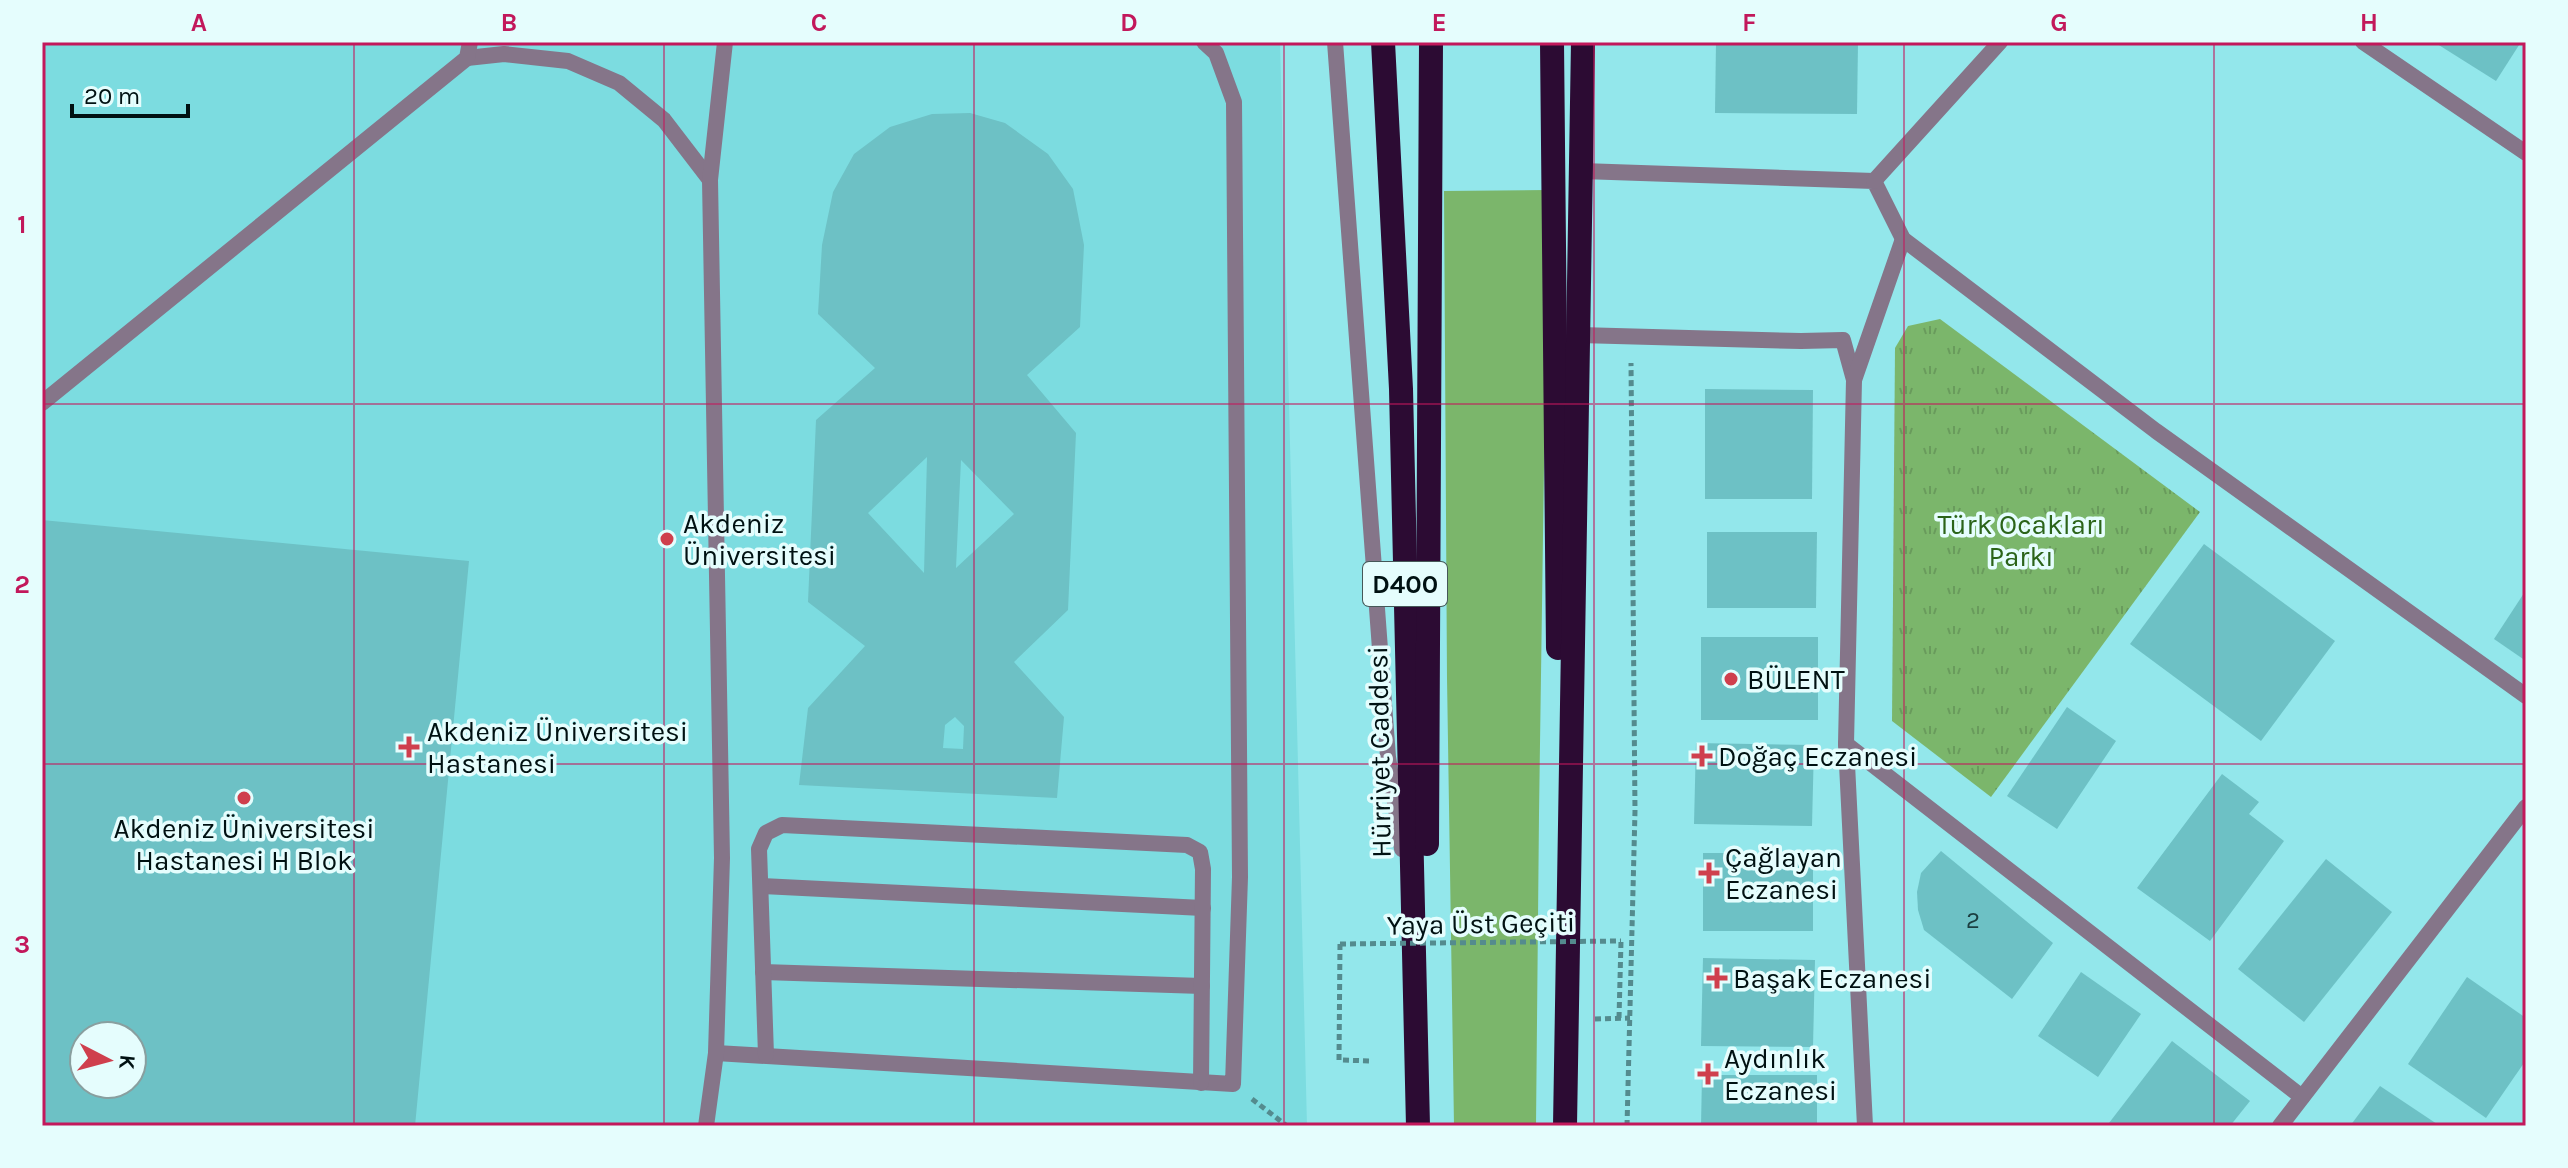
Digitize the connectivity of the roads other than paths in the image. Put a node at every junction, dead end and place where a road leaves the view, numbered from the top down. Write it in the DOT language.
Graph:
graph roads {
  1 [pos="725,42"];
  2 [pos="1204,42"];
  3 [pos="1335,42"];
  4 [pos="1383,42"];
  5 [pos="1431,42"];
  6 [pos="1552,42"];
  7 [pos="1583,42"];
  8 [pos="2000,42"];
  9 [pos="2363,42"];
  10 [pos="468,50"];
  11 [pos="2526,153"];
  12 [pos="1582,171"];
  13 [pos="710,180"];
  14 [pos="1874,181"];
  15 [pos="1903,239"];
  16 [pos="1579,335"];
  17 [pos="1854,380"];
  18 [pos="42,403"];
  19 [pos="2526,696"];
  20 [pos="1846,744"];
  21 [pos="2526,807"];
  22 [pos="761,886"];
  23 [pos="1203,908"];
  24 [pos="1412,914"];
  25 [pos="763,972"];
  26 [pos="1202,986"];
  27 [pos="716,1053"];
  28 [pos="766,1055"];
  29 [pos="1201,1083"];
  30 [pos="2302,1097"];
  31 [pos="706,1126"];
  32 [pos="1418,1126"];
  33 [pos="1425,1126"];
  34 [pos="1564,1126"];
  35 [pos="1865,1126"];
  36 [pos="2280,1126"];
  1 -- 13 [label="street"];
  2 -- 29 [label="street"];
  3 -- 24 [label="street"];
  4 -- 24 [label="highway, Hürriyet Caddesi / D400"];
  5 -- 33 [label="highway"];
  6 -- 34 [label="highway"];
  7 -- 12 [label="highway"];
  8 -- 14 [label="street"];
  9 -- 11 [label="street"];
  10 -- 13 [label="street"];
  10 -- 18 [label="street"];
  12 -- 14 [label="street"];
  12 -- 16 [label="highway"];
  13 -- 27 [label="street"];
  14 -- 15 [label="street"];
  15 -- 17 [label="street"];
  15 -- 19 [label="street"];
  16 -- 17 [label="street"];
  16 -- 34 [label="highway"];
  17 -- 20 [label="street"];
  20 -- 30 [label="street"];
  20 -- 35 [label="street"];
  21 -- 30 [label="street"];
  22 -- 23 [label="street"];
  22 -- 23 [label="street"];
  22 -- 25 [label="street"];
  23 -- 26 [label="street"];
  24 -- 32 [label="highway, Hürriyet Caddesi / D400"];
  25 -- 26 [label="street"];
  25 -- 28 [label="street"];
  26 -- 29 [label="street"];
  27 -- 28 [label="street"];
  27 -- 31 [label="street"];
  28 -- 29 [label="street"];
  30 -- 36 [label="street"];
}
